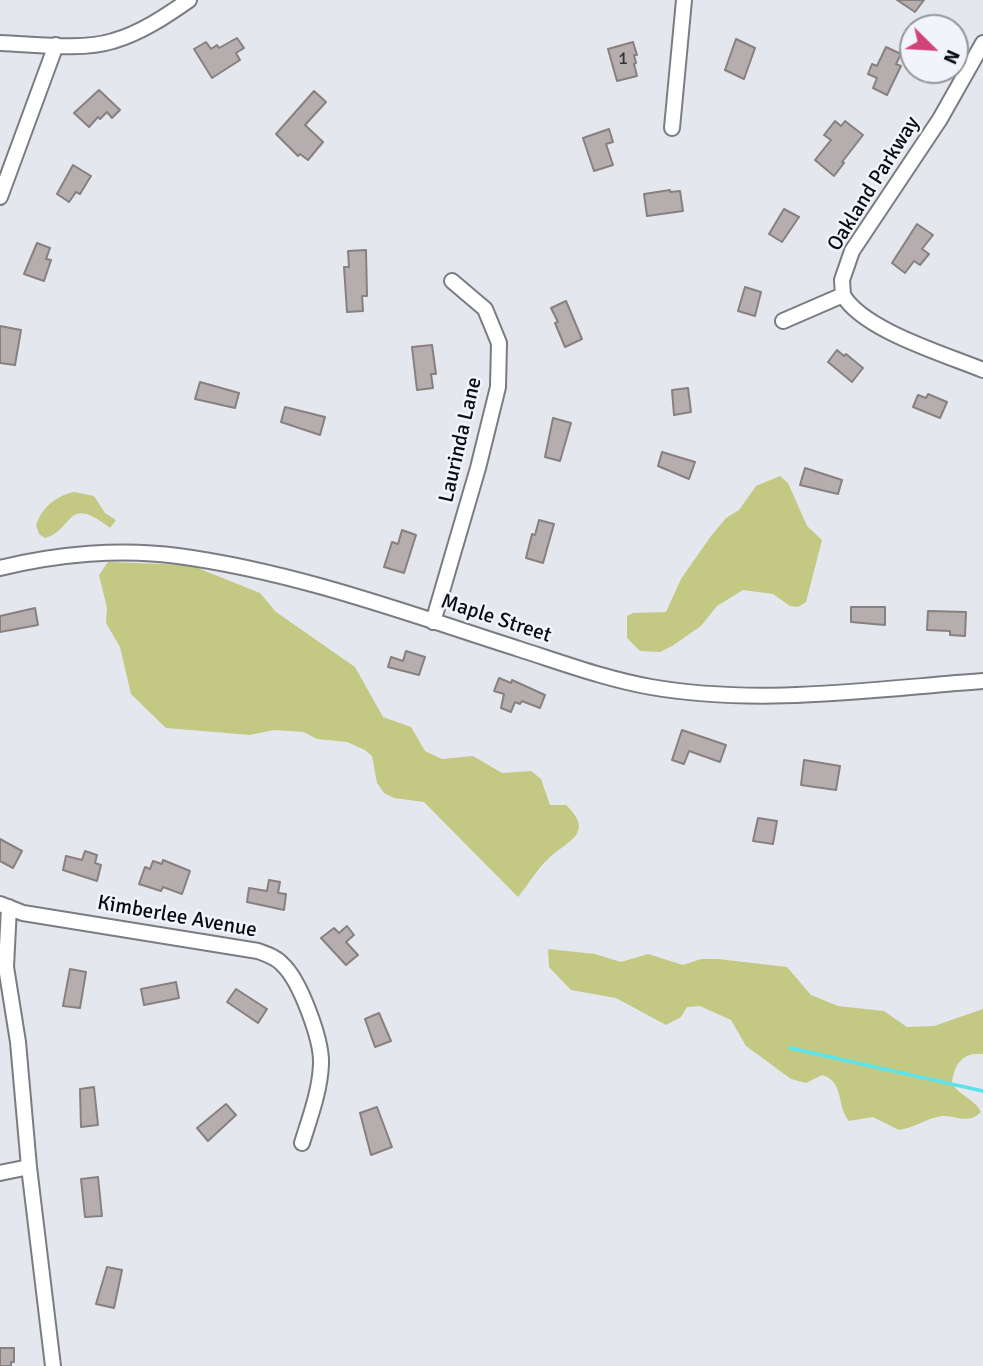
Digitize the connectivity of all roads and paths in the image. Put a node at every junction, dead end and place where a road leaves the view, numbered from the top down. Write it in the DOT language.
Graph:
graph roads {
  1 [pos="189,0"];
  2 [pos="684,0"];
  3 [pos="0,43"];
  4 [pos="983,43"];
  5 [pos="56,45"];
  6 [pos="672,128"];
  7 [pos="0,197"];
  8 [pos="452,281"];
  9 [pos="843,295"];
  10 [pos="783,321"];
  11 [pos="983,370"];
  12 [pos="0,568"];
  13 [pos="433,622"];
  14 [pos="983,681"];
  15 [pos="5,905"];
  16 [pos="302,1143"];
  17 [pos="29,1167"];
  18 [pos="0,1173"];
  19 [pos="53,1366"];
  1 -- 5 [label="street"];
  2 -- 6 [label="street"];
  3 -- 5 [label="street"];
  4 -- 9 [label="street, Oakland Parkway"];
  5 -- 7 [label="street"];
  8 -- 13 [label="street, Laurinda Lane"];
  9 -- 10 [label="street"];
  9 -- 11 [label="street"];
  12 -- 13 [label="street, Maple Street"];
  13 -- 14 [label="street, Maple Street"];
  15 -- 16 [label="street, Kimberlee Avenue"];
  15 -- 17 [label="street"];
  17 -- 18 [label="street"];
  17 -- 19 [label="street"];
}
